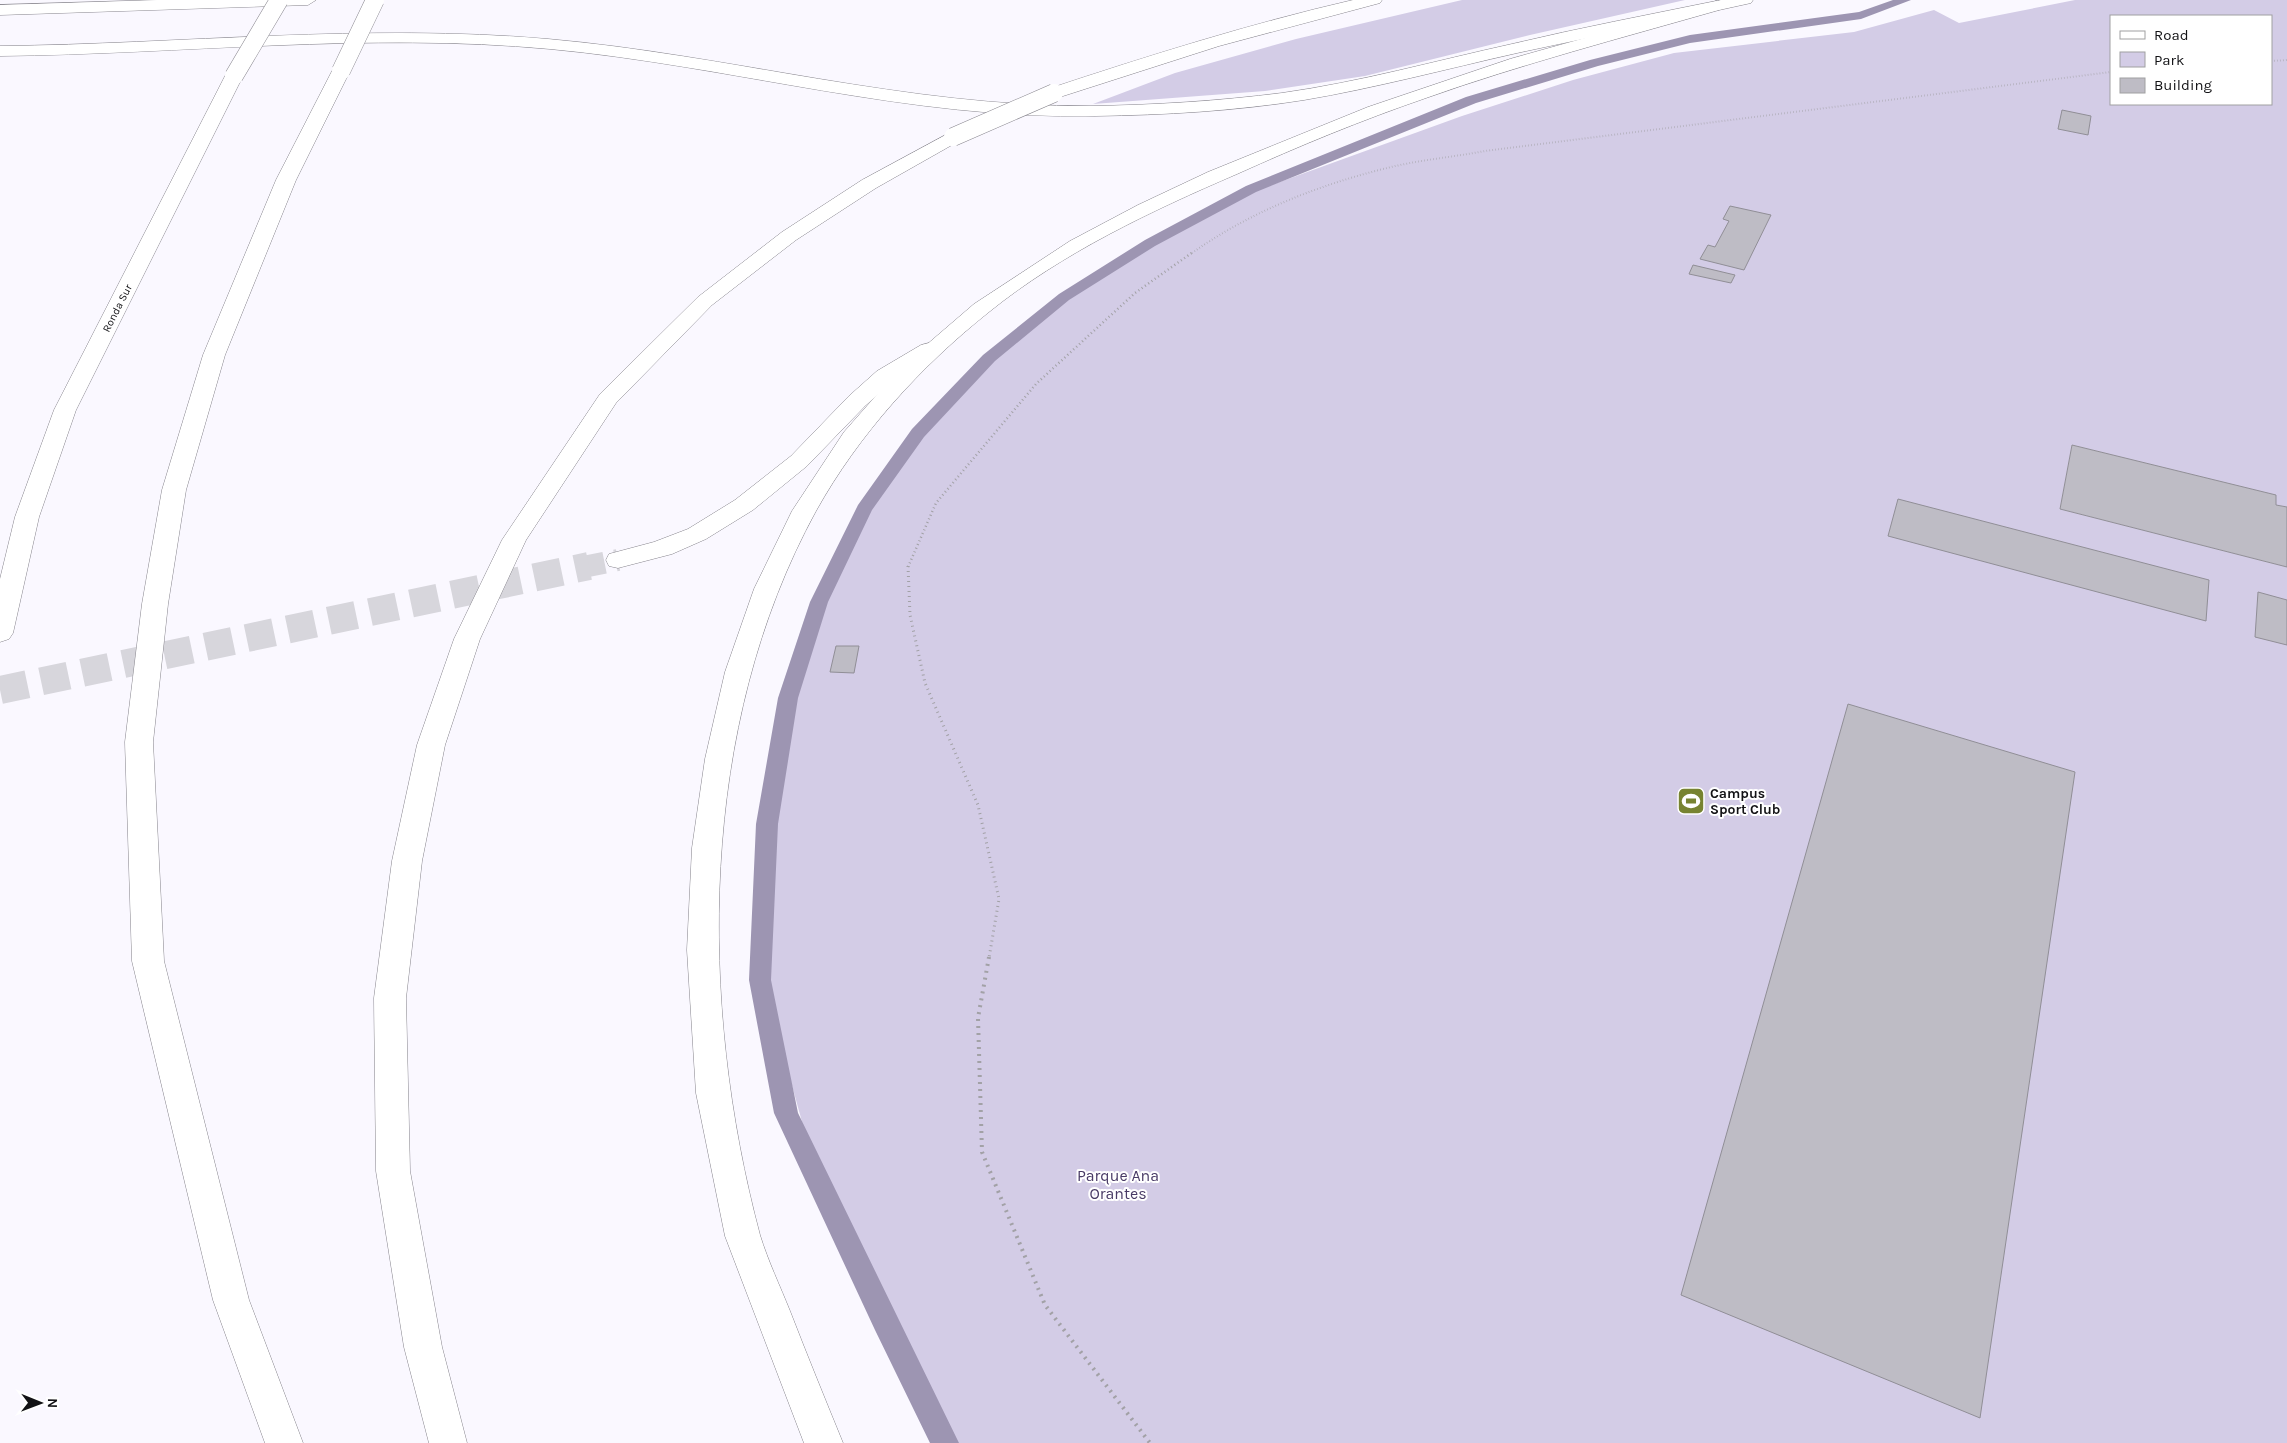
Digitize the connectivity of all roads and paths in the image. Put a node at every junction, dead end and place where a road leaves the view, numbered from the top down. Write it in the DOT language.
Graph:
graph roads {
  1 [pos="278,0"];
  2 [pos="308,0"];
  3 [pos="375,0"];
  4 [pos="1374,0"];
  5 [pos="1745,0"];
  6 [pos="1716,6"];
  7 [pos="0,10"];
  8 [pos="0,51"];
  9 [pos="2287,60"];
  10 [pos="2272,61"];
  11 [pos="2110,72"];
  12 [pos="929,350"];
  13 [pos="618,560"];
  14 [pos="0,634"];
  15 [pos="284,1443"];
  16 [pos="448,1443"];
  17 [pos="824,1443"];
  18 [pos="1150,1443"];
  1 -- 14 [label="main road, Ronda Sur, bridge"];
  2 -- 7 [label="main road"];
  3 -- 15 [label="main road, bridge"];
  4 -- 16 [label="main road, bridge"];
  5 -- 6 [label="main road"];
  6 -- 8 [label="main road"];
  6 -- 12 [label="main road"];
  9 -- 10 [label="path"];
  11 -- 18 [label="path"];
  12 -- 13 [label="main road"];
  12 -- 17 [label="main road"];
}
